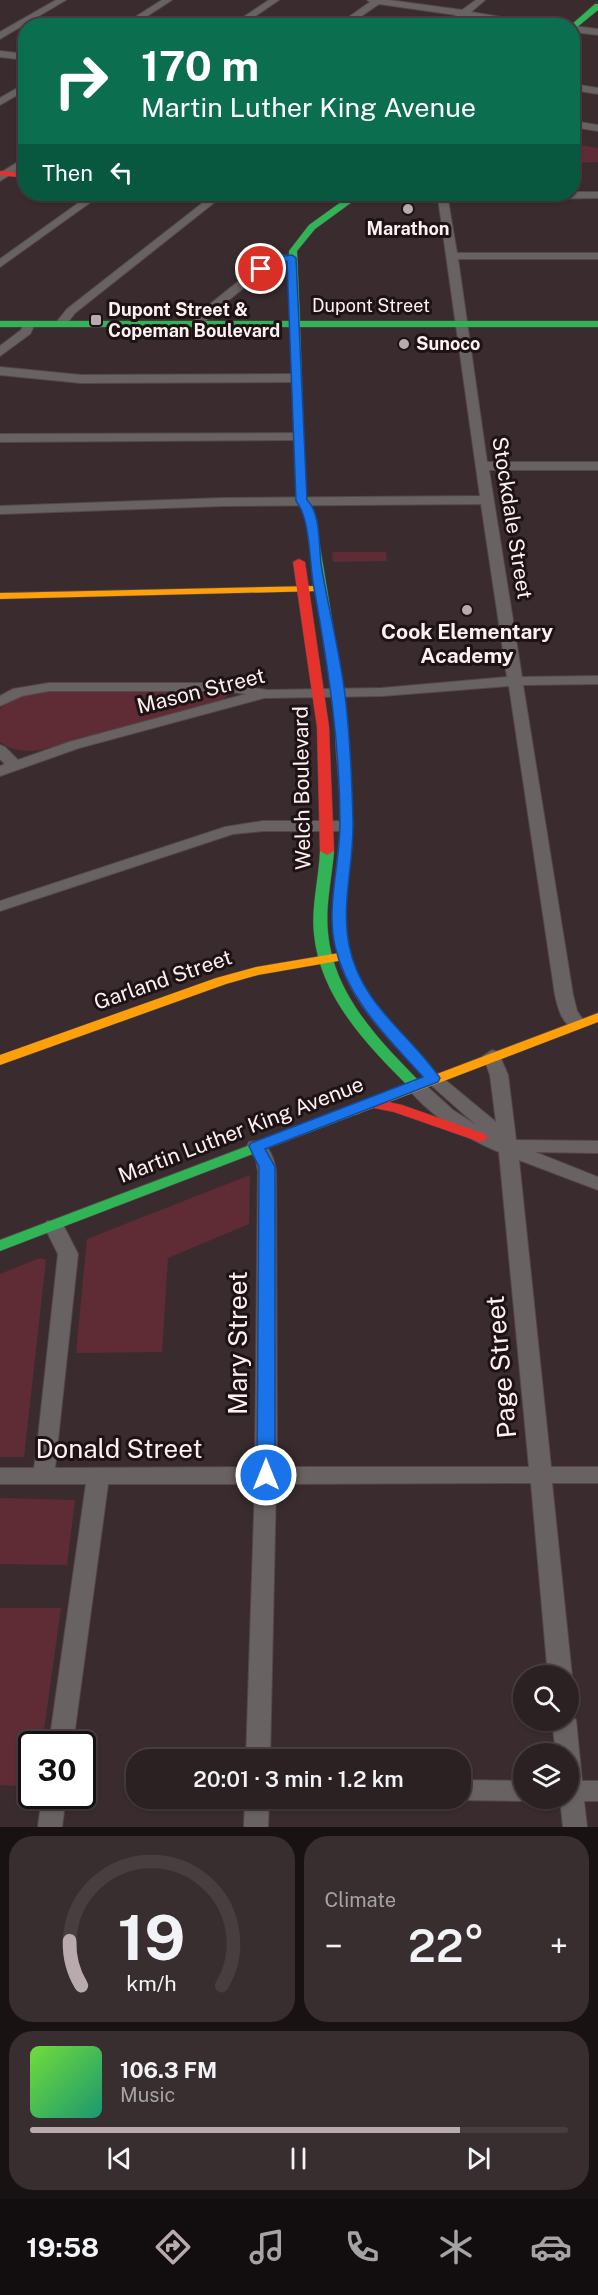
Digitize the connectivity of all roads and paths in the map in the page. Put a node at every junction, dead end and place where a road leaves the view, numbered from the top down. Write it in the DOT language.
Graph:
graph roads {
  1 [pos="62,0"];
  2 [pos="168,0"];
  3 [pos="275,0"];
  4 [pos="376,0"];
  5 [pos="481,0"];
  6 [pos="598,6"];
  7 [pos="464,13"];
  8 [pos="31,18"];
  9 [pos="138,18"];
  10 [pos="247,18"];
  11 [pos="351,18"];
  12 [pos="457,18"];
  13 [pos="497,18"];
  14 [pos="580,21"];
  15 [pos="18,26"];
  16 [pos="580,28"];
  17 [pos="597,32"];
  18 [pos="0,36"];
  19 [pos="0,54"];
  20 [pos="18,56"];
  21 [pos="580,88"];
  22 [pos="18,91"];
  23 [pos="598,91"];
  24 [pos="0,102"];
  25 [pos="580,125"];
  26 [pos="598,128"];
  27 [pos="18,165"];
  28 [pos="2,175"];
  29 [pos="18,176"];
  30 [pos="18,179"];
  31 [pos="580,189"];
  32 [pos="598,189"];
  33 [pos="580,195"];
  34 [pos="598,195"];
  35 [pos="87,201"];
  36 [pos="211,201"];
  37 [pos="349,201"];
  38 [pos="446,201"];
  39 [pos="452,256"];
  40 [pos="598,256"];
  41 [pos="0,264"];
  42 [pos="292,264"];
  43 [pos="0,324"];
  44 [pos="29,324"];
  45 [pos="61,324"];
  46 [pos="199,324"];
  47 [pos="294,324"];
  48 [pos="462,324"];
  49 [pos="598,324"];
  50 [pos="0,352"];
  51 [pos="0,371"];
  52 [pos="296,378"];
  53 [pos="298,437"];
  54 [pos="0,438"];
  55 [pos="483,466"];
  56 [pos="598,466"];
  57 [pos="489,500"];
  58 [pos="302,501"];
  59 [pos="0,510"];
  60 [pos="294,518"];
  61 [pos="297,545"];
  62 [pos="320,589"];
  63 [pos="304,590"];
  64 [pos="0,596"];
  65 [pos="516,680"];
  66 [pos="598,680"];
  67 [pos="268,693"];
  68 [pos="321,693"];
  69 [pos="339,693"];
  70 [pos="0,702"];
  71 [pos="0,750"];
  72 [pos="7,768"];
  73 [pos="327,826"];
  74 [pos="346,826"];
  75 [pos="0,906"];
  76 [pos="345,956"];
  77 [pos="325,959"];
  78 [pos="598,1017"];
  79 [pos="577,1024"];
  80 [pos="492,1056"];
  81 [pos="0,1060"];
  82 [pos="424,1082"];
  83 [pos="369,1102"];
  84 [pos="480,1137"];
  85 [pos="256,1146"];
  86 [pos="506,1146"];
  87 [pos="598,1147"];
  88 [pos="598,1184"];
  89 [pos="54,1226"];
  90 [pos="0,1246"];
  91 [pos="266,1475"];
  92 [pos="539,1475"];
  93 [pos="598,1475"];
  94 [pos="0,1476"];
  95 [pos="43,1476"];
  96 [pos="98,1476"];
  97 [pos="559,1665"];
  98 [pos="63,1731"];
  99 [pos="258,1749"];
  100 [pos="471,1790"];
  101 [pos="513,1791"];
  102 [pos="579,1791"];
  103 [pos="598,1791"];
  104 [pos="52,1809"];
  105 [pos="257,1809"];
  106 [pos="572,1809"];
  107 [pos="50,1827"];
  108 [pos="256,1827"];
  109 [pos="575,1827"];
  1 -- 8 [label="street"];
  2 -- 9 [label="street"];
  3 -- 10 [label="street"];
  4 -- 7 [label="street"];
  4 -- 11 [label="street"];
  5 -- 7 [label="street"];
  6 -- 14 [label="main road"];
  7 -- 12 [label="street"];
  7 -- 13 [label="street"];
  15 -- 18 [label="street"];
  16 -- 17 [label="street"];
  19 -- 20 [label="street"];
  21 -- 23 [label="street"];
  22 -- 24 [label="street"];
  25 -- 26 [label="street"];
  27 -- 28 [label="street"];
  28 -- 29 [label="main road"];
  28 -- 30 [label="main road"];
  31 -- 32 [label="street"];
  33 -- 34 [label="street"];
  35 -- 41 [label="street"];
  36 -- 45 [label="street"];
  37 -- 42 [label="main road"];
  38 -- 39 [label="street, Stockdale Street"];
  39 -- 40 [label="street"];
  39 -- 48 [label="street, Stockdale Street"];
  42 -- 46 [label="street"];
  42 -- 47 [label="main road, Welch Boulevard"];
  43 -- 44 [label="main road, Dupont Street"];
  44 -- 45 [label="main road, Dupont Street"];
  44 -- 50 [label="street"];
  45 -- 46 [label="main road, Dupont Street"];
  46 -- 47 [label="main road, Dupont Street"];
  47 -- 48 [label="main road, Dupont Street"];
  47 -- 52 [label="main road, Welch Boulevard"];
  48 -- 49 [label="main road, Dupont Street"];
  48 -- 55 [label="street, Stockdale Street"];
  51 -- 52 [label="street"];
  52 -- 53 [label="main road, Welch Boulevard"];
  53 -- 54 [label="street"];
  53 -- 58 [label="main road, Welch Boulevard"];
  55 -- 56 [label="street"];
  55 -- 57 [label="street, Stockdale Street"];
  57 -- 58 [label="street"];
  57 -- 65 [label="street, Stockdale Street"];
  58 -- 59 [label="street"];
  58 -- 60 [label="main road, Welch Boulevard"];
  58 -- 62 [label="main road, Welch Boulevard"];
  61 -- 63 [label="main road, Welch Boulevard"];
  62 -- 63 [label="main road"];
  62 -- 69 [label="main road, Welch Boulevard"];
  63 -- 64 [label="main road"];
  63 -- 68 [label="main road, Welch Boulevard"];
  65 -- 66 [label="street, Mason Street"];
  65 -- 69 [label="street, Mason Street"];
  65 -- 79 [label="street, Stockdale Street"];
  67 -- 68 [label="street, Mason Street"];
  67 -- 70 [label="street"];
  67 -- 72 [label="street, Mason Street"];
  68 -- 69 [label="street, Mason Street"];
  68 -- 73 [label="main road, Welch Boulevard"];
  69 -- 74 [label="main road, Welch Boulevard"];
  71 -- 72 [label="street"];
  73 -- 74 [label="street"];
  73 -- 75 [label="street"];
  73 -- 77 [label="main road, Welch Boulevard"];
  74 -- 76 [label="main road, Welch Boulevard"];
  76 -- 77 [label="main road, Garland Street"];
  76 -- 82 [label="main road, Welch Boulevard"];
  77 -- 81 [label="main road, Garland Street"];
  77 -- 82 [label="main road, Welch Boulevard"];
  78 -- 79 [label="main road, Martin Luther King Avenue"];
  79 -- 80 [label="main road, Martin Luther King Avenue"];
  80 -- 82 [label="main road, Martin Luther King Avenue"];
  80 -- 86 [label="street, Page Street"];
  82 -- 83 [label="main road, Martin Luther King Avenue"];
  82 -- 84 [label="street"];
  82 -- 86 [label="street"];
  83 -- 84 [label="main road"];
  83 -- 85 [label="main road, Martin Luther King Avenue"];
  84 -- 86 [label="street"];
  85 -- 89 [label="main road, Martin Luther King Avenue"];
  85 -- 91 [label="street, Mary Street"];
  86 -- 87 [label="street"];
  86 -- 88 [label="street"];
  86 -- 92 [label="street, Page Street"];
  89 -- 90 [label="main road, Martin Luther King Avenue"];
  89 -- 95 [label="street"];
  91 -- 92 [label="street, Donald Street"];
  91 -- 96 [label="street, Donald Street"];
  91 -- 99 [label="street, Mary Street"];
  92 -- 93 [label="street, Donald Street"];
  92 -- 97 [label="street, Page Street"];
  94 -- 95 [label="street, Donald Street"];
  95 -- 96 [label="street, Donald Street"];
  96 -- 98 [label="street"];
  100 -- 101 [label="street"];
  102 -- 103 [label="street"];
  104 -- 107 [label="street"];
  105 -- 108 [label="street"];
  106 -- 109 [label="street"];
}
